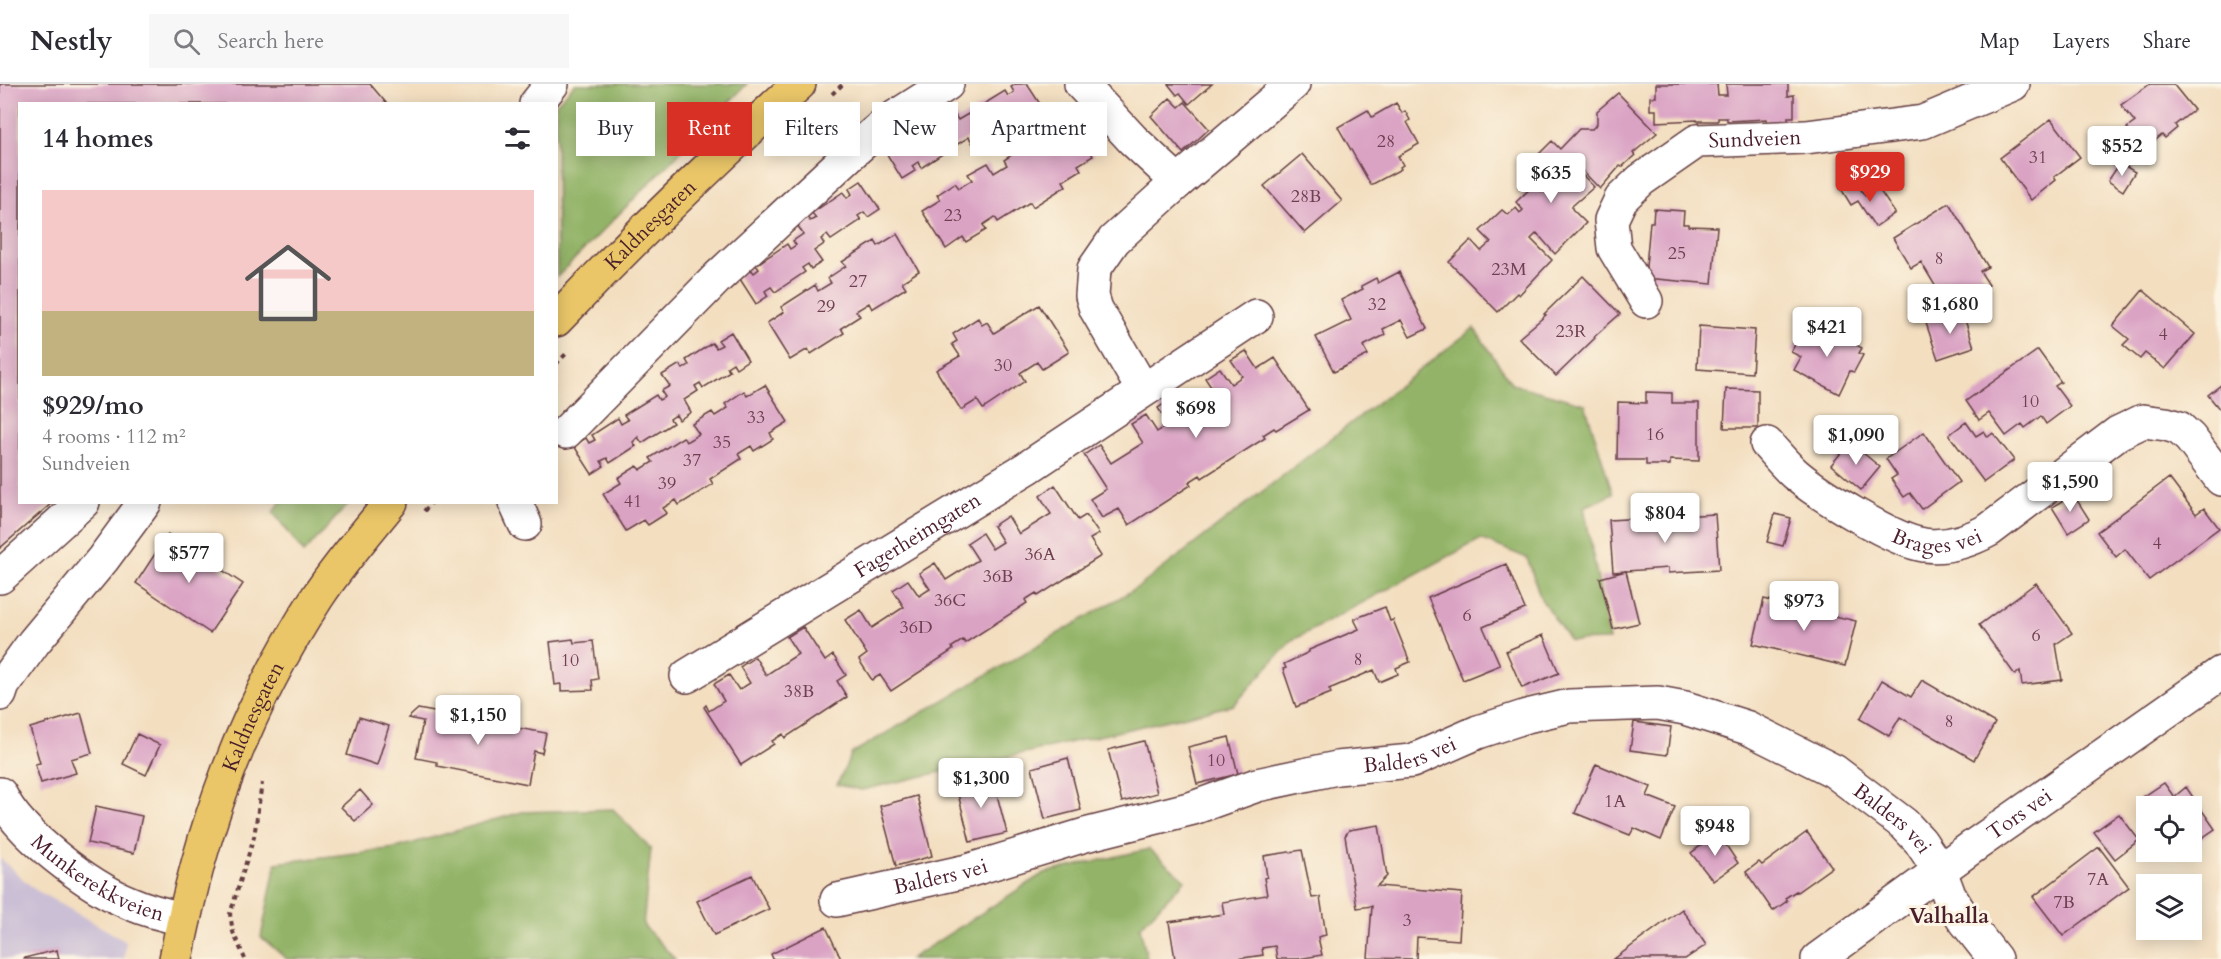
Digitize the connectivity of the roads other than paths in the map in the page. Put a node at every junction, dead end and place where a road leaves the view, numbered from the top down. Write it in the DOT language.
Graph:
graph roads {
  1 [pos="552,84"];
  2 [pos="798,84"];
  3 [pos="947,84"];
  4 [pos="1081,84"];
  5 [pos="1293,84"];
  6 [pos="2013,84"];
  7 [pos="538,102"];
  8 [pos="1178,182"];
  9 [pos="1646,301"];
  10 [pos="1256,316"];
  11 [pos="558,318"];
  12 [pos="1143,390"];
  13 [pos="566,432"];
  14 [pos="1767,444"];
  15 [pos="2221,479"];
  16 [pos="82,504"];
  17 [pos="144,504"];
  18 [pos="404,511"];
  19 [pos="0,577"];
  20 [pos="2221,673"];
  21 [pos="687,676"];
  22 [pos="0,694"];
  23 [pos="0,794"];
  24 [pos="1940,871"];
  25 [pos="837,900"];
  26 [pos="184,919"];
  27 [pos="176,959"];
  28 [pos="1818,959"];
  29 [pos="1995,959"];
  1 -- 7 [label="street"];
  2 -- 11 [label="main road, Kaldnesgaten"];
  3 -- 13 [label="street"];
  4 -- 8 [label="street"];
  5 -- 8 [label="street"];
  6 -- 9 [label="street, Sundveien"];
  8 -- 12 [label="street"];
  10 -- 12 [label="street, Fagerheimgaten"];
  12 -- 21 [label="street, Fagerheimgaten"];
  14 -- 15 [label="street, Brages vei"];
  16 -- 19 [label="street"];
  17 -- 22 [label="street"];
  18 -- 26 [label="main road, Kaldnesgaten"];
  20 -- 24 [label="street, Tors vei"];
  23 -- 26 [label="street, Munkerekkveien"];
  24 -- 25 [label="street, Balders vei"];
  24 -- 28 [label="street, Tors vei"];
  24 -- 29 [label="street, Balders vei"];
  26 -- 27 [label="main road, Kaldnesgaten"];
}
